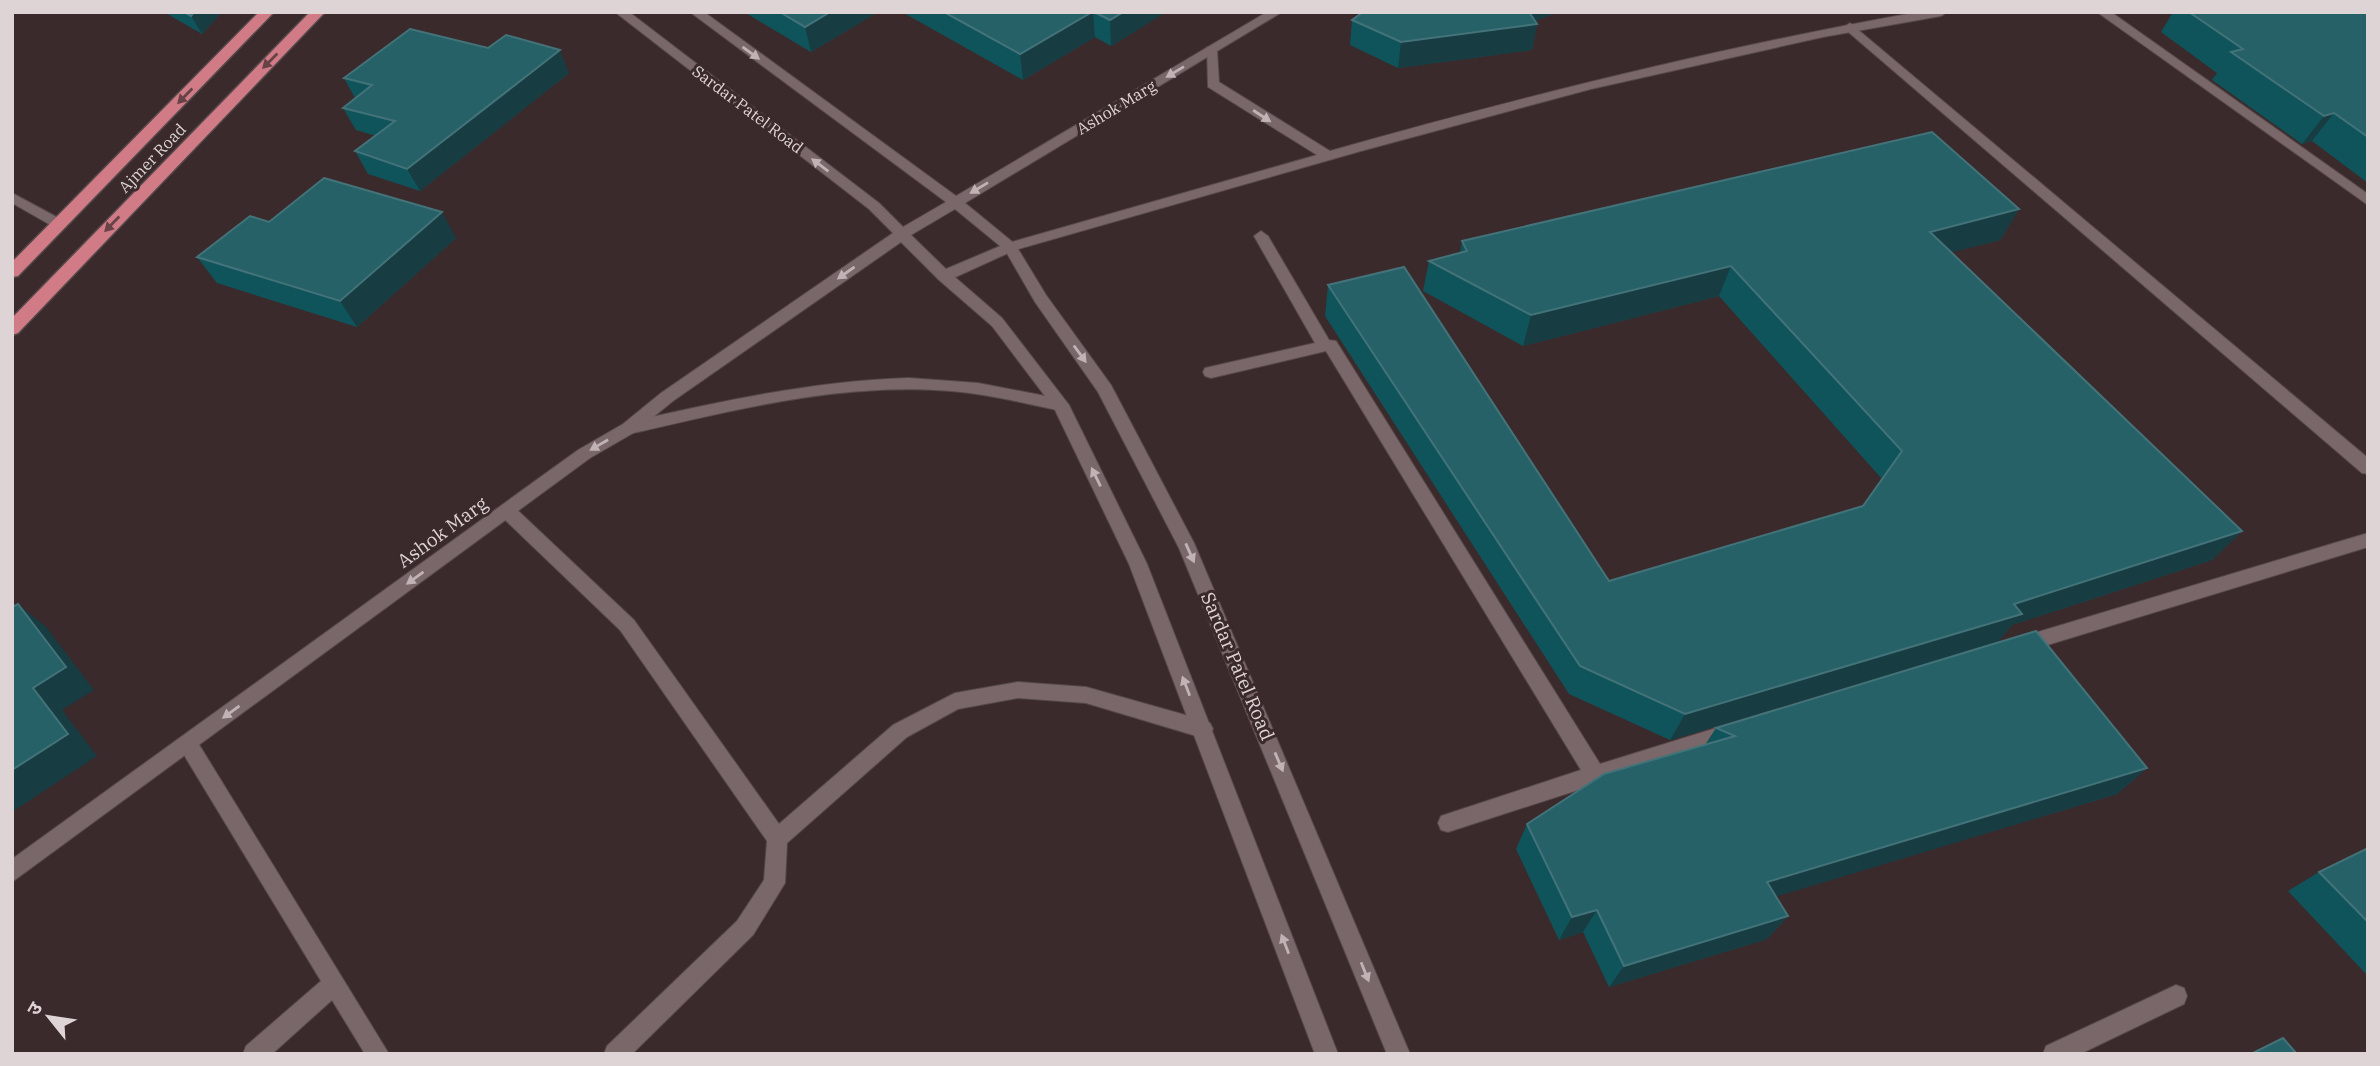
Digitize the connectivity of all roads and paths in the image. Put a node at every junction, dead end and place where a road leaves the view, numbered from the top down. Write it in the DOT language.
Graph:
graph roads {
  1 [pos="267,12"];
  2 [pos="318,12"];
  3 [pos="621,12"];
  4 [pos="696,12"];
  5 [pos="1276,12"];
  6 [pos="1941,12"];
  7 [pos="2103,12"];
  8 [pos="1850,27"];
  9 [pos="1211,50"];
  10 [pos="1331,157"];
  11 [pos="12,197"];
  12 [pos="2368,201"];
  13 [pos="956,202"];
  14 [pos="60,224"];
  15 [pos="902,234"];
  16 [pos="1261,236"];
  17 [pos="1010,247"];
  18 [pos="12,272"];
  19 [pos="944,276"];
  20 [pos="12,329"];
  21 [pos="1325,346"];
  22 [pos="1211,372"];
  23 [pos="1061,405"];
  24 [pos="629,428"];
  25 [pos="2368,468"];
  26 [pos="507,511"];
  27 [pos="2368,540"];
  28 [pos="2006,650"];
  29 [pos="1203,729"];
  30 [pos="1741,730"];
  31 [pos="188,744"];
  32 [pos="1595,774"];
  33 [pos="1448,823"];
  34 [pos="777,839"];
  35 [pos="12,872"];
  36 [pos="335,984"];
  37 [pos="2176,996"];
  38 [pos="254,1054"];
  39 [pos="378,1054"];
  40 [pos="615,1054"];
  41 [pos="1327,1054"];
  42 [pos="1399,1054"];
  43 [pos="2054,1054"];
  1 -- 14 [label="highway, Ajmer Road, one-way"];
  2 -- 20 [label="highway, Ajmer Road, one-way"];
  15 -- 3 [label="street, Sardar Patel Road, one-way"];
  4 -- 13 [label="street, one-way"];
  5 -- 9 [label="street, Ashok Marg"];
  6 -- 8 [label="street"];
  7 -- 12 [label="street"];
  8 -- 10 [label="street"];
  8 -- 25 [label="street"];
  9 -- 10 [label="street, one-way"];
  9 -- 13 [label="street, Ashok Marg, one-way"];
  10 -- 17 [label="street"];
  11 -- 14 [label="street"];
  13 -- 15 [label="street, Ashok Marg"];
  13 -- 17 [label="street"];
  14 -- 18 [label="highway, Ajmer Road"];
  15 -- 19 [label="street"];
  15 -- 24 [label="street, Ashok Marg, one-way"];
  16 -- 21 [label="street"];
  17 -- 19 [label="street"];
  17 -- 42 [label="street, Sardar Patel Road, one-way"];
  19 -- 23 [label="street"];
  21 -- 22 [label="street"];
  21 -- 32 [label="street"];
  23 -- 24 [label="street"];
  29 -- 23 [label="street, one-way"];
  24 -- 26 [label="street, Ashok Marg, one-way"];
  26 -- 31 [label="street, Ashok Marg, one-way"];
  26 -- 34 [label="street"];
  27 -- 28 [label="street"];
  29 -- 34 [label="street"];
  41 -- 29 [label="street, one-way"];
  30 -- 32 [label="street"];
  31 -- 35 [label="street, Ashok Marg"];
  31 -- 36 [label="street"];
  32 -- 33 [label="street"];
  34 -- 40 [label="street"];
  36 -- 38 [label="street"];
  36 -- 39 [label="street"];
  37 -- 43 [label="street"];
}
